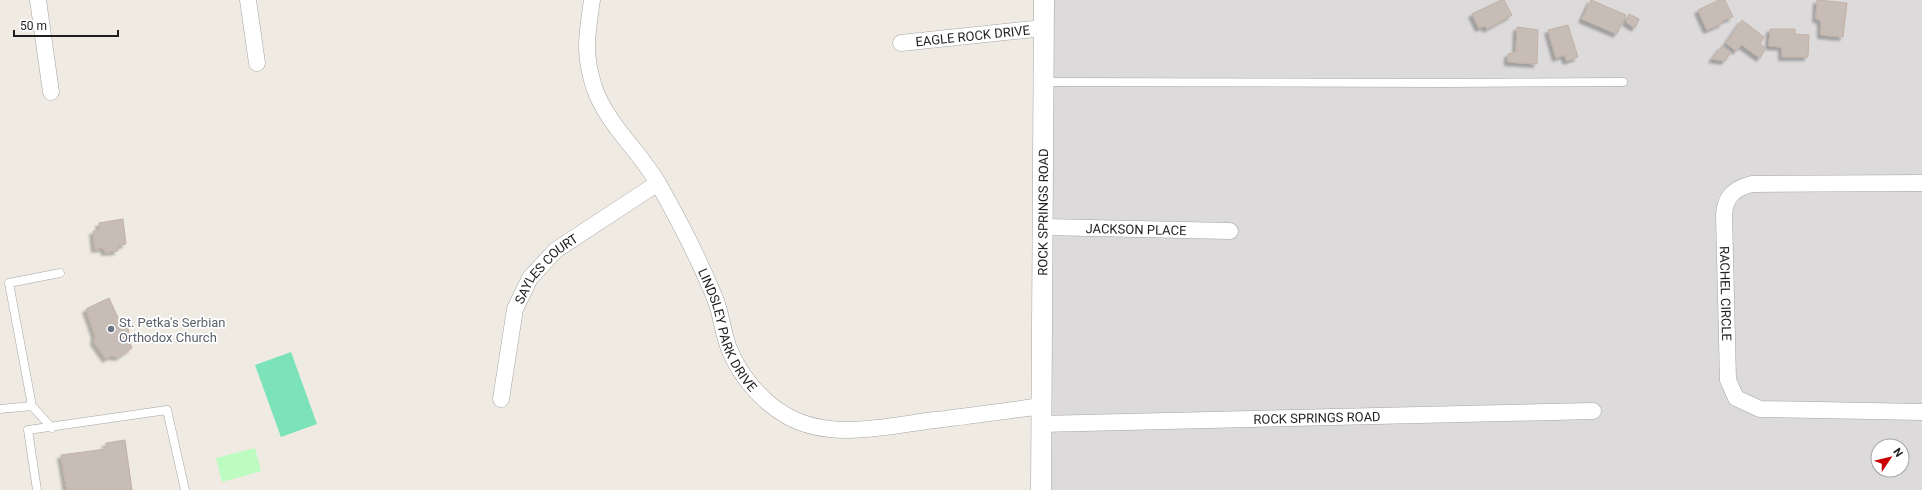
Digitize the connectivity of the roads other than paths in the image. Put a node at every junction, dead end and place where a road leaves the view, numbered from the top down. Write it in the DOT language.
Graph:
graph roads {
  1 [pos="38,0"];
  2 [pos="248,0"];
  3 [pos="592,0"];
  4 [pos="1044,0"];
  5 [pos="1044,28"];
  6 [pos="901,43"];
  7 [pos="257,63"];
  8 [pos="1044,82"];
  9 [pos="1623,82"];
  10 [pos="51,92"];
  11 [pos="658,183"];
  12 [pos="1922,183"];
  13 [pos="1043,227"];
  14 [pos="1230,231"];
  15 [pos="60,274"];
  16 [pos="501,399"];
  17 [pos="32,406"];
  18 [pos="0,409"];
  19 [pos="1593,411"];
  20 [pos="1922,412"];
  21 [pos="1041,415"];
  22 [pos="52,428"];
  23 [pos="37,490"];
  24 [pos="185,490"];
  25 [pos="1041,490"];
  1 -- 10 [label="street"];
  2 -- 7 [label="street"];
  3 -- 11 [label="street, LINDSLEY PARK DRIVE"];
  4 -- 5 [label="street, ROCK SPRINGS ROAD"];
  5 -- 6 [label="street, EAGLE ROCK DRIVE"];
  5 -- 8 [label="street, ROCK SPRINGS ROAD"];
  8 -- 9 [label="lane"];
  8 -- 13 [label="street, ROCK SPRINGS ROAD"];
  11 -- 16 [label="street, SAYLES COURT"];
  11 -- 21 [label="street, LINDSLEY PARK DRIVE"];
  12 -- 20 [label="street, RACHEL CIRCLE"];
  13 -- 14 [label="street, JACKSON PLACE"];
  13 -- 21 [label="street, ROCK SPRINGS ROAD"];
  15 -- 17 [label="lane"];
  17 -- 18 [label="lane"];
  17 -- 22 [label="lane"];
  19 -- 21 [label="street, ROCK SPRINGS ROAD"];
  21 -- 25 [label="street, ROCK SPRINGS ROAD"];
  22 -- 23 [label="lane"];
  22 -- 24 [label="lane"];
}
